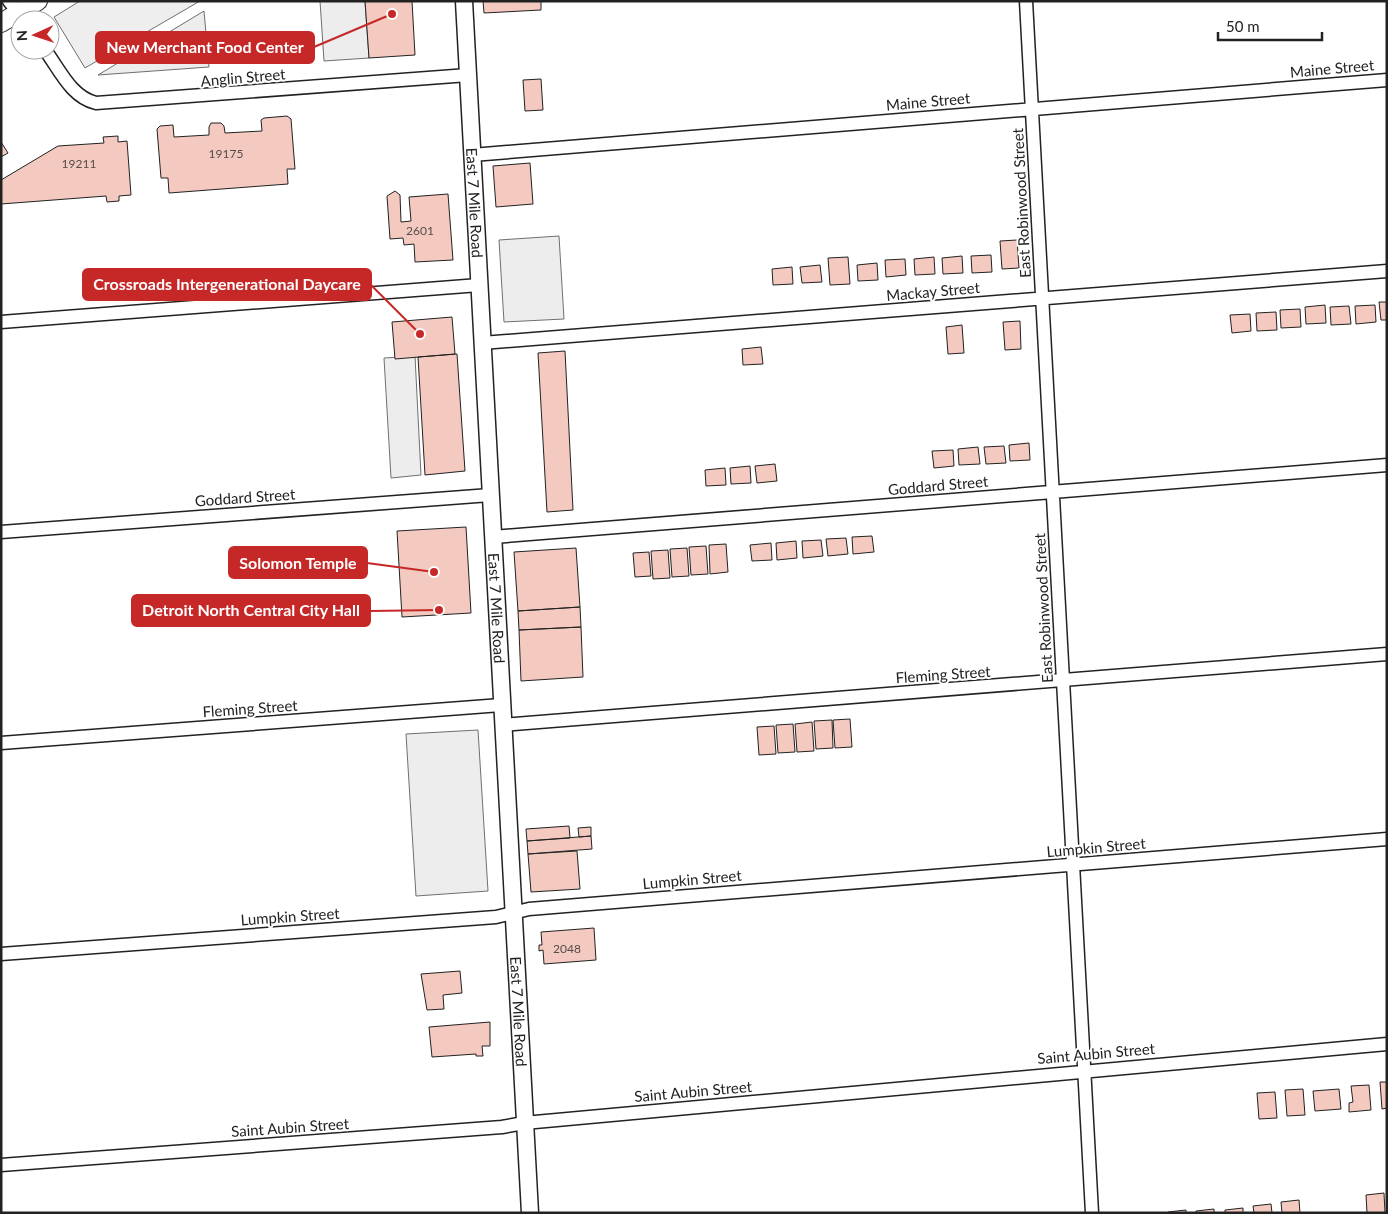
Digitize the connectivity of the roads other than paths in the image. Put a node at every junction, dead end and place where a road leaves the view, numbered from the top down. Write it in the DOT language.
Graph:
graph roads {
  1 [pos="38,1"];
  2 [pos="464,1"];
  3 [pos="1026,1"];
  4 [pos="20,10"];
  5 [pos="52,60"];
  6 [pos="468,75"];
  7 [pos="1387,80"];
  8 [pos="1032,109"];
  9 [pos="472,155"];
  10 [pos="1387,271"];
  11 [pos="479,285"];
  12 [pos="1042,298"];
  13 [pos="1,322"];
  14 [pos="482,343"];
  15 [pos="1387,465"];
  16 [pos="1053,492"];
  17 [pos="490,495"];
  18 [pos="1,532"];
  19 [pos="493,537"];
  20 [pos="1387,654"];
  21 [pos="1063,681"];
  22 [pos="502,705"];
  23 [pos="502,725"];
  24 [pos="1,743"];
  25 [pos="1387,839"];
  26 [pos="1073,865"];
  27 [pos="512,913"];
  28 [pos="1,954"];
  29 [pos="1387,1044"];
  30 [pos="1084,1070"];
  31 [pos="524,1122"];
  32 [pos="1,1165"];
  33 [pos="530,1213"];
  34 [pos="1092,1213"];
  1 -- 4 [label="main road"];
  2 -- 6 [label="street, East 7 Mile Road"];
  3 -- 8 [label="street, East Robinwood Street"];
  5 -- 6 [label="street, Anglin Street"];
  6 -- 9 [label="street, East 7 Mile Road"];
  7 -- 8 [label="street, Maine Street"];
  8 -- 9 [label="street, Maine Street"];
  8 -- 12 [label="street, East Robinwood Street"];
  9 -- 11 [label="street, East 7 Mile Road"];
  10 -- 12 [label="street, Mackay Street"];
  11 -- 13 [label="street"];
  11 -- 14 [label="street, East 7 Mile Road"];
  12 -- 14 [label="street, Mackay Street"];
  12 -- 16 [label="street, East Robinwood Street"];
  14 -- 17 [label="street, East 7 Mile Road"];
  15 -- 16 [label="street, Goddard Street"];
  16 -- 19 [label="street, Goddard Street"];
  16 -- 21 [label="street, East Robinwood Street"];
  17 -- 18 [label="street, Goddard Street"];
  17 -- 19 [label="street, East 7 Mile Road"];
  19 -- 22 [label="street, East 7 Mile Road"];
  20 -- 21 [label="street, Fleming Street"];
  21 -- 23 [label="street, Fleming Street"];
  21 -- 26 [label="street, East Robinwood Street"];
  22 -- 23 [label="street, East 7 Mile Road"];
  22 -- 24 [label="street, Fleming Street"];
  23 -- 27 [label="street, East 7 Mile Road"];
  25 -- 26 [label="street, Lumpkin Street"];
  26 -- 27 [label="street, Lumpkin Street"];
  26 -- 30 [label="street, East Robinwood Street"];
  27 -- 28 [label="street, Lumpkin Street"];
  27 -- 31 [label="street, East 7 Mile Road"];
  29 -- 30 [label="street, Saint Aubin Street"];
  30 -- 31 [label="street, Saint Aubin Street"];
  30 -- 34 [label="street, East Robinwood Street"];
  31 -- 32 [label="street, Saint Aubin Street"];
  31 -- 33 [label="street, East 7 Mile Road"];
}
